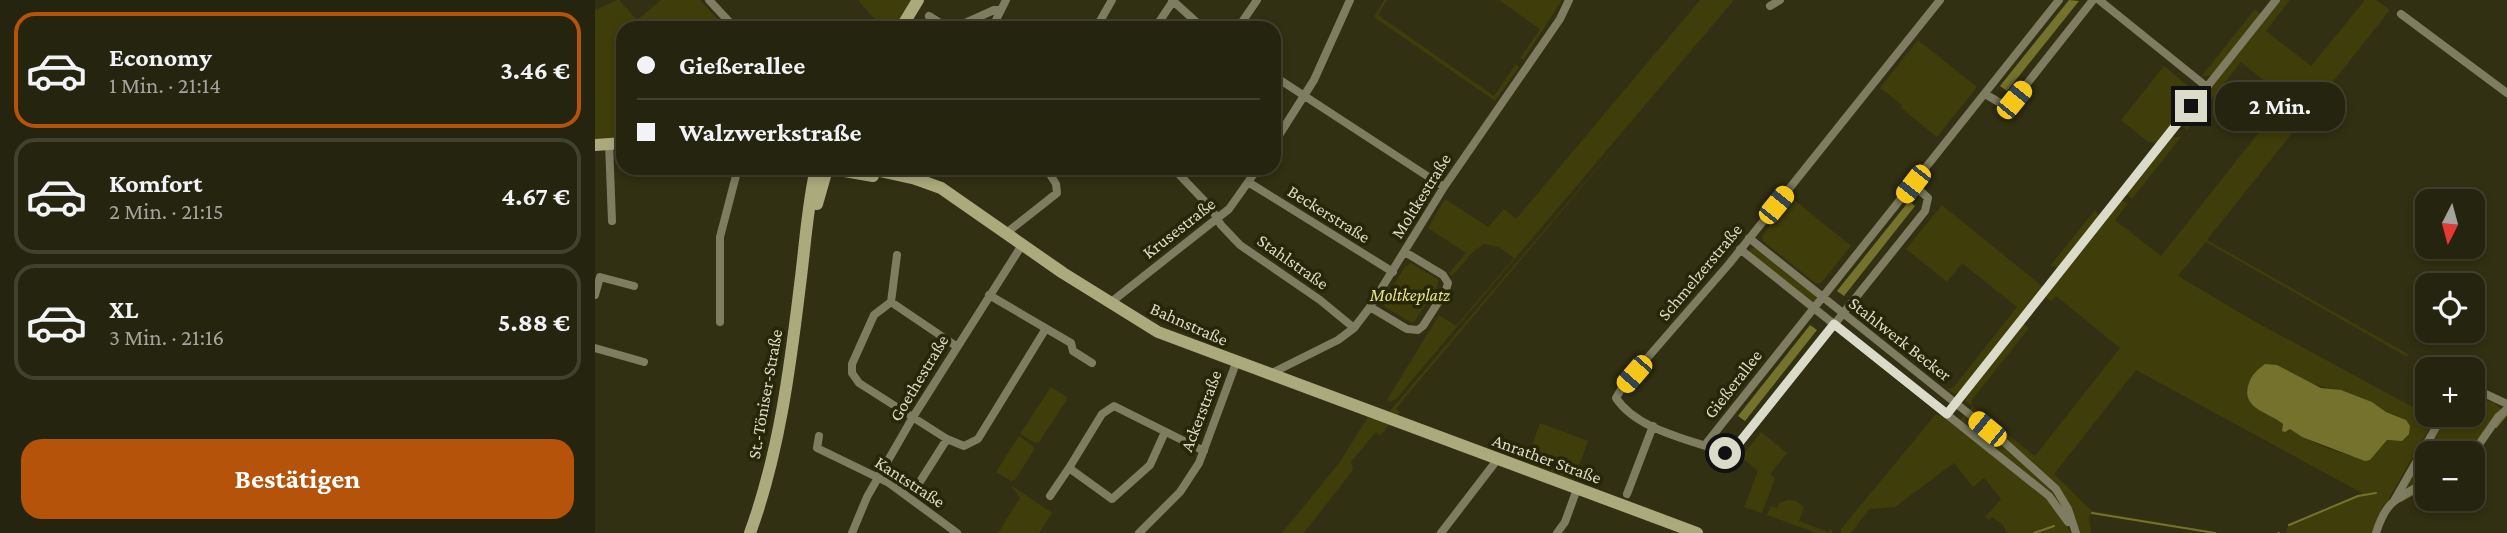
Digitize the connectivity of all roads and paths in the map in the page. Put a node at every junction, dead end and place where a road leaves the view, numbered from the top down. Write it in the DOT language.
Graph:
graph roads {
  1 [pos="709,0"];
  2 [pos="918,0"];
  3 [pos="926,0"];
  4 [pos="1006,0"];
  5 [pos="1112,0"];
  6 [pos="1173,0"];
  7 [pos="1257,0"];
  8 [pos="1350,0"];
  9 [pos="1569,0"];
  10 [pos="1780,0"];
  11 [pos="1940,0"];
  12 [pos="2059,0"];
  13 [pos="2093,0"];
  14 [pos="2099,0"];
  15 [pos="2276,0"];
  16 [pos="1770,6"];
  17 [pos="1001,10"];
  18 [pos="2401,14"];
  19 [pos="929,16"];
  20 [pos="728,21"];
  21 [pos="905,21"];
  22 [pos="913,21"];
  23 [pos="937,21"];
  24 [pos="970,21"];
  25 [pos="996,21"];
  26 [pos="1100,21"];
  27 [pos="1160,21"];
  28 [pos="1196,21"];
  29 [pos="1243,21"];
  30 [pos="1281,80"];
  31 [pos="2207,86"];
  32 [pos="2507,93"];
  33 [pos="1985,94"];
  34 [pos="1305,95"];
  35 [pos="1281,132"];
  36 [pos="609,143"];
  37 [pos="616,143"];
  38 [pos="595,145"];
  39 [pos="736,175"];
  40 [pos="816,175"];
  41 [pos="918,175"];
  42 [pos="1050,175"];
  43 [pos="1179,175"];
  44 [pos="1253,175"];
  45 [pos="1248,182"];
  46 [pos="1913,184"];
  47 [pos="1444,187"];
  48 [pos="1219,218"];
  49 [pos="612,221"];
  50 [pos="1005,234"];
  51 [pos="1749,238"];
  52 [pos="1022,245"];
  53 [pos="1740,249"];
  54 [pos="1405,252"];
  55 [pos="897,255"];
  56 [pos="1392,272"];
  57 [pos="634,286"];
  58 [pos="595,295"];
  59 [pos="989,295"];
  60 [pos="1822,297"];
  61 [pos="891,303"];
  62 [pos="1110,303"];
  63 [pos="1370,307"];
  64 [pos="1813,308"];
  65 [pos="1842,314"];
  66 [pos="720,322"];
  67 [pos="1834,324"];
  68 [pos="1354,328"];
  69 [pos="1045,330"];
  70 [pos="956,346"];
  71 [pos="595,348"];
  72 [pos="644,362"];
  73 [pos="1093,363"];
  74 [pos="1236,363"];
  75 [pos="1268,375"];
  76 [pos="2485,394"];
  77 [pos="1955,403"];
  78 [pos="2507,406"];
  79 [pos="1947,414"];
  80 [pos="913,417"];
  81 [pos="1385,419"];
  82 [pos="1653,426"];
  83 [pos="2436,427"];
  84 [pos="1165,432"];
  85 [pos="819,436"];
  86 [pos="947,439"];
  87 [pos="2481,441"];
  88 [pos="1705,445"];
  89 [pos="1204,451"];
  90 [pos="1497,460"];
  91 [pos="1069,468"];
  92 [pos="879,477"];
  93 [pos="916,488"];
  94 [pos="2415,488"];
  95 [pos="1577,489"];
  96 [pos="1627,494"];
  97 [pos="1050,496"];
  98 [pos="2394,501"];
  99 [pos="750,533"];
  100 [pos="852,533"];
  101 [pos="957,533"];
  102 [pos="1139,533"];
  103 [pos="1441,533"];
  104 [pos="1557,533"];
  105 [pos="1697,533"];
  106 [pos="2075,533"];
  107 [pos="2376,533"];
  1 -- 20 [label="street"];
  2 -- 21 [label="street"];
  3 -- 22 [label="street"];
  4 -- 17 [label="street"];
  5 -- 26 [label="street"];
  6 -- 27 [label="street"];
  6 -- 28 [label="street"];
  7 -- 29 [label="street"];
  8 -- 34 [label="street"];
  9 -- 47 [label="street, Moltkestraße"];
  10 -- 16 [label="street"];
  11 -- 51 [label="street, Schmelzerstraße"];
  12 -- 33 [label="street, Gießerallee"];
  13 -- 33 [label="street"];
  14 -- 31 [label="street"];
  15 -- 31 [label="street"];
  17 -- 24 [label="street"];
  17 -- 25 [label="street"];
  18 -- 32 [label="street"];
  19 -- 23 [label="street"];
  30 -- 34 [label="street"];
  31 -- 77 [label="street"];
  33 -- 46 [label="street, Gießerallee"];
  34 -- 35 [label="street"];
  34 -- 47 [label="street"];
  36 -- 37 [label="street"];
  36 -- 38 [label="street"];
  36 -- 49 [label="street"];
  39 -- 66 [label="street"];
  40 -- 99 [label="street, St.-Töniser-Straße"];
  41 -- 50 [label="street, Bahnstraße"];
  42 -- 50 [label="street"];
  43 -- 48 [label="street, Stahlstraße"];
  44 -- 45 [label="street, Krusestraße"];
  45 -- 48 [label="street, Krusestraße"];
  45 -- 56 [label="street, Beckerstraße"];
  46 -- 60 [label="street, Gießerallee"];
  46 -- 65 [label="street, Gießerallee"];
  47 -- 54 [label="street, Moltkestraße"];
  48 -- 62 [label="street, Krusestraße"];
  48 -- 68 [label="street, Stahlstraße"];
  50 -- 52 [label="street, Bahnstraße"];
  51 -- 53 [label="street, Schmelzerstraße"];
  51 -- 60 [label="street, Stahlwerk Becker"];
  52 -- 59 [label="street, Goethestraße"];
  52 -- 62 [label="street, Bahnstraße"];
  53 -- 64 [label="street, Stahlwerk Becker"];
  53 -- 82 [label="street, Schmelzerstraße"];
  54 -- 56 [label="street, Moltkestraße"];
  54 -- 63 [label="street"];
  55 -- 61 [label="street"];
  56 -- 63 [label="street, Moltkestraße"];
  57 -- 58 [label="street"];
  59 -- 69 [label="street"];
  59 -- 70 [label="street, Goethestraße"];
  60 -- 64 [label="street, Gießerallee"];
  60 -- 65 [label="street, Stahlwerk Becker"];
  61 -- 70 [label="street"];
  61 -- 80 [label="street"];
  62 -- 74 [label="street, Bahnstraße"];
  63 -- 68 [label="street, Moltkestraße"];
  64 -- 67 [label="street, Stahlwerk Becker"];
  64 -- 88 [label="street, Gießerallee"];
  65 -- 67 [label="street, Gießerallee"];
  65 -- 77 [label="street, Stahlwerk Becker"];
  67 -- 79 [label="street, Stahlwerk Becker"];
  67 -- 88 [label="street, Gießerallee"];
  68 -- 75 [label="street, Moltkestraße"];
  69 -- 73 [label="street"];
  69 -- 86 [label="street"];
  70 -- 80 [label="street, Goethestraße"];
  71 -- 72 [label="street"];
  74 -- 75 [label="street, Bahnstraße"];
  74 -- 89 [label="street, Ackerstraße"];
  75 -- 81 [label="street, Bahnstraße"];
  76 -- 78 [label="street"];
  77 -- 79 [label="street"];
  77 -- 106 [label="street, Stahlwerk Becker"];
  78 -- 87 [label="street"];
  79 -- 106 [label="street, Stahlwerk Becker"];
  80 -- 86 [label="street"];
  80 -- 92 [label="street, Goethestraße"];
  81 -- 90 [label="street, Anrather Straße"];
  82 -- 88 [label="street"];
  82 -- 96 [label="street"];
  83 -- 98 [label="street"];
  84 -- 89 [label="street"];
  84 -- 91 [label="street"];
  84 -- 91 [label="street"];
  85 -- 92 [label="street, Kantstraße"];
  86 -- 93 [label="street"];
  89 -- 102 [label="street, Ackerstraße"];
  90 -- 95 [label="street, Anrather Straße"];
  90 -- 103 [label="street"];
  91 -- 97 [label="street"];
  92 -- 100 [label="street, Goethestraße"];
  92 -- 101 [label="street, Kantstraße"];
  94 -- 98 [label="street"];
  95 -- 104 [label="street"];
  95 -- 105 [label="street, Anrather Straße"];
  98 -- 107 [label="street"];
}
